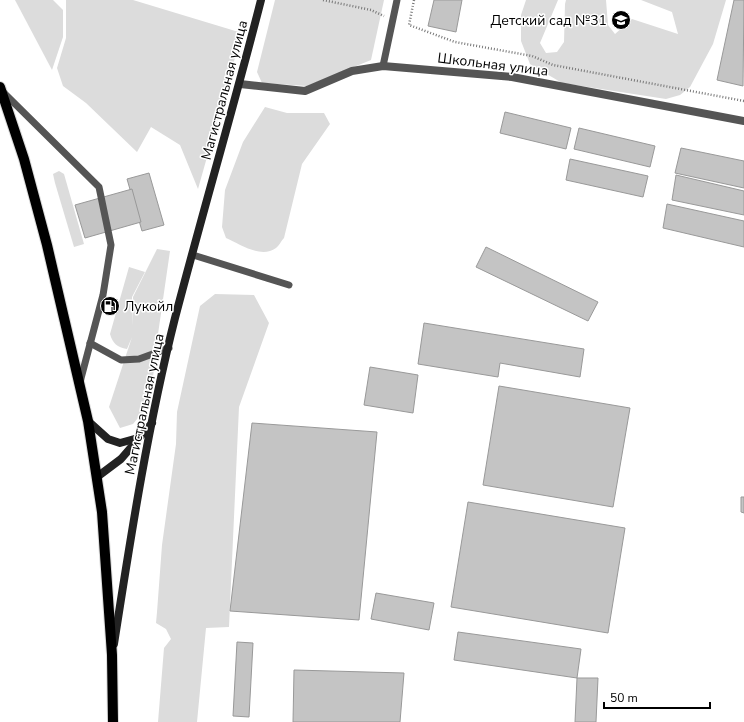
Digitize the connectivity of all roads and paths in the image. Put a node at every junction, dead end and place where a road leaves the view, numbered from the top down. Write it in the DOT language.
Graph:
graph roads {
  1 [pos="261,0"];
  2 [pos="323,0"];
  3 [pos="397,0"];
  4 [pos="414,0"];
  5 [pos="393,19"];
  6 [pos="409,25"];
  7 [pos="383,66"];
  8 [pos="240,84"];
  9 [pos="1,89"];
  10 [pos="744,102"];
  11 [pos="744,121"];
  12 [pos="193,254"];
  13 [pos="289,285"];
  14 [pos="90,344"];
  15 [pos="169,348"];
  16 [pos="79,384"];
  17 [pos="88,421"];
  18 [pos="152,422"];
  19 [pos="139,437"];
  20 [pos="97,477"];
  21 [pos="112,655"];
  22 [pos="113,722"];
  1 -- 8 [label="street, Магистральная улица"];
  2 -- 5 [label="path"];
  3 -- 5 [label="lane"];
  4 -- 6 [label="path"];
  5 -- 6 [label="path"];
  5 -- 7 [label="lane"];
  6 -- 10 [label="path"];
  7 -- 8 [label="street, Школьная улица"];
  7 -- 11 [label="street, Школьная улица"];
  8 -- 12 [label="street, Магистральная улица"];
  9 -- 14 [label="lane"];
  9 -- 16 [label="main road"];
  12 -- 13 [label="lane"];
  12 -- 15 [label="street, Магистральная улица"];
  14 -- 15 [label="lane"];
  14 -- 16 [label="lane"];
  15 -- 18 [label="street, Магистральная улица"];
  16 -- 17 [label="main road"];
  17 -- 19 [label="street"];
  17 -- 20 [label="main road"];
  18 -- 19 [label="street"];
  18 -- 21 [label="street, Магистральная улица"];
  19 -- 20 [label="street"];
  20 -- 21 [label="main road"];
  21 -- 22 [label="main road"];
}
